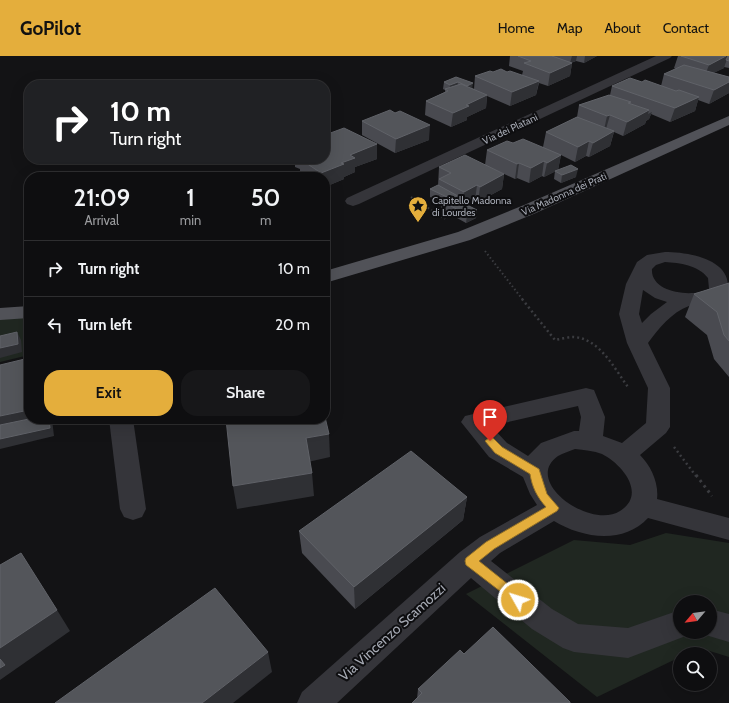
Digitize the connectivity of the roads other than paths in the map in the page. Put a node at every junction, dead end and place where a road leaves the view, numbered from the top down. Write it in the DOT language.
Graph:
graph roads {
  1 [pos="666,56"];
  2 [pos="729,120"];
  3 [pos="353,201"];
  4 [pos="642,273"];
  5 [pos="330,276"];
  6 [pos="685,300"];
  7 [pos="24,312"];
  8 [pos="0,314"];
  9 [pos="637,343"];
  10 [pos="122,424"];
  11 [pos="590,441"];
  12 [pos="623,455"];
  13 [pos="535,472"];
  14 [pos="642,506"];
  15 [pos="133,508"];
  16 [pos="554,508"];
  17 [pos="729,529"];
  18 [pos="470,561"];
  19 [pos="717,625"];
  20 [pos="673,627"];
  21 [pos="729,628"];
  22 [pos="313,703"];
  1 -- 3 [label="street, Via dei Platani"];
  2 -- 5 [label="main road, Via Madonna dei Prati"];
  4 -- 6 [label="street"];
  4 -- 6 [label="street"];
  4 -- 9 [label="street"];
  6 -- 9 [label="street"];
  7 -- 8 [label="main road"];
  9 -- 12 [label="street"];
  10 -- 15 [label="street"];
  11 -- 12 [label="street"];
  11 -- 13 [label="street"];
  11 -- 13 [label="street"];
  12 -- 14 [label="street"];
  13 -- 16 [label="street"];
  14 -- 16 [label="street"];
  14 -- 17 [label="street"];
  16 -- 18 [label="street, Via Vincenzo Scamozzi"];
  18 -- 20 [label="street"];
  18 -- 22 [label="street, Via Vincenzo Scamozzi"];
  19 -- 21 [label="street"];
}
